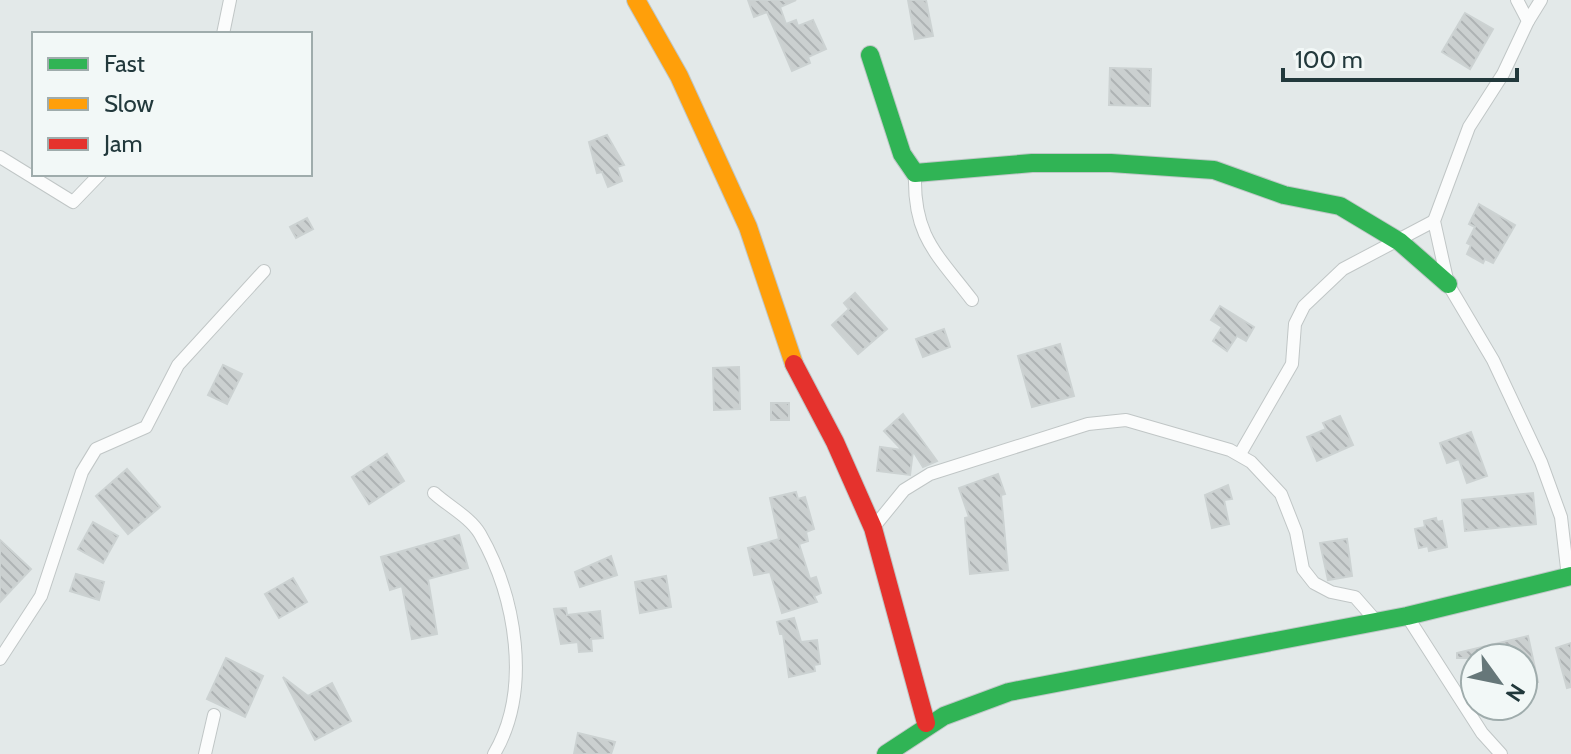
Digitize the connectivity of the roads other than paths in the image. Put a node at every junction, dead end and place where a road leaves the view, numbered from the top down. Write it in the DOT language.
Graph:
graph roads {
  1 [pos="230,0"];
  2 [pos="636,0"];
  3 [pos="1517,0"];
  4 [pos="1541,0"];
  5 [pos="1528,21"];
  6 [pos="223,32"];
  7 [pos="870,55"];
  8 [pos="0,157"];
  9 [pos="915,173"];
  10 [pos="98,176"];
  11 [pos="1434,221"];
  12 [pos="1400,242"];
  13 [pos="264,271"];
  14 [pos="1448,284"];
  15 [pos="972,300"];
  16 [pos="1240,454"];
  17 [pos="434,493"];
  18 [pos="873,528"];
  19 [pos="1569,576"];
  20 [pos="1407,616"];
  21 [pos="1377,622"];
  22 [pos="0,659"];
  23 [pos="214,715"];
  24 [pos="926,723"];
  25 [pos="205,754"];
  26 [pos="494,754"];
  27 [pos="886,754"];
  28 [pos="1501,754"];
  1 -- 6 [label="street"];
  2 -- 18 [label="street"];
  3 -- 5 [label="street"];
  4 -- 5 [label="street"];
  5 -- 11 [label="street"];
  7 -- 9 [label="street"];
  8 -- 10 [label="street"];
  9 -- 12 [label="street"];
  9 -- 15 [label="street"];
  11 -- 12 [label="street"];
  11 -- 14 [label="street"];
  12 -- 14 [label="street"];
  12 -- 16 [label="street"];
  13 -- 22 [label="street"];
  14 -- 19 [label="street"];
  16 -- 18 [label="street"];
  16 -- 21 [label="street"];
  17 -- 26 [label="street"];
  18 -- 24 [label="street"];
  19 -- 20 [label="street"];
  20 -- 21 [label="street"];
  20 -- 28 [label="street"];
  21 -- 24 [label="street"];
  23 -- 25 [label="street"];
  24 -- 27 [label="street"];
}
